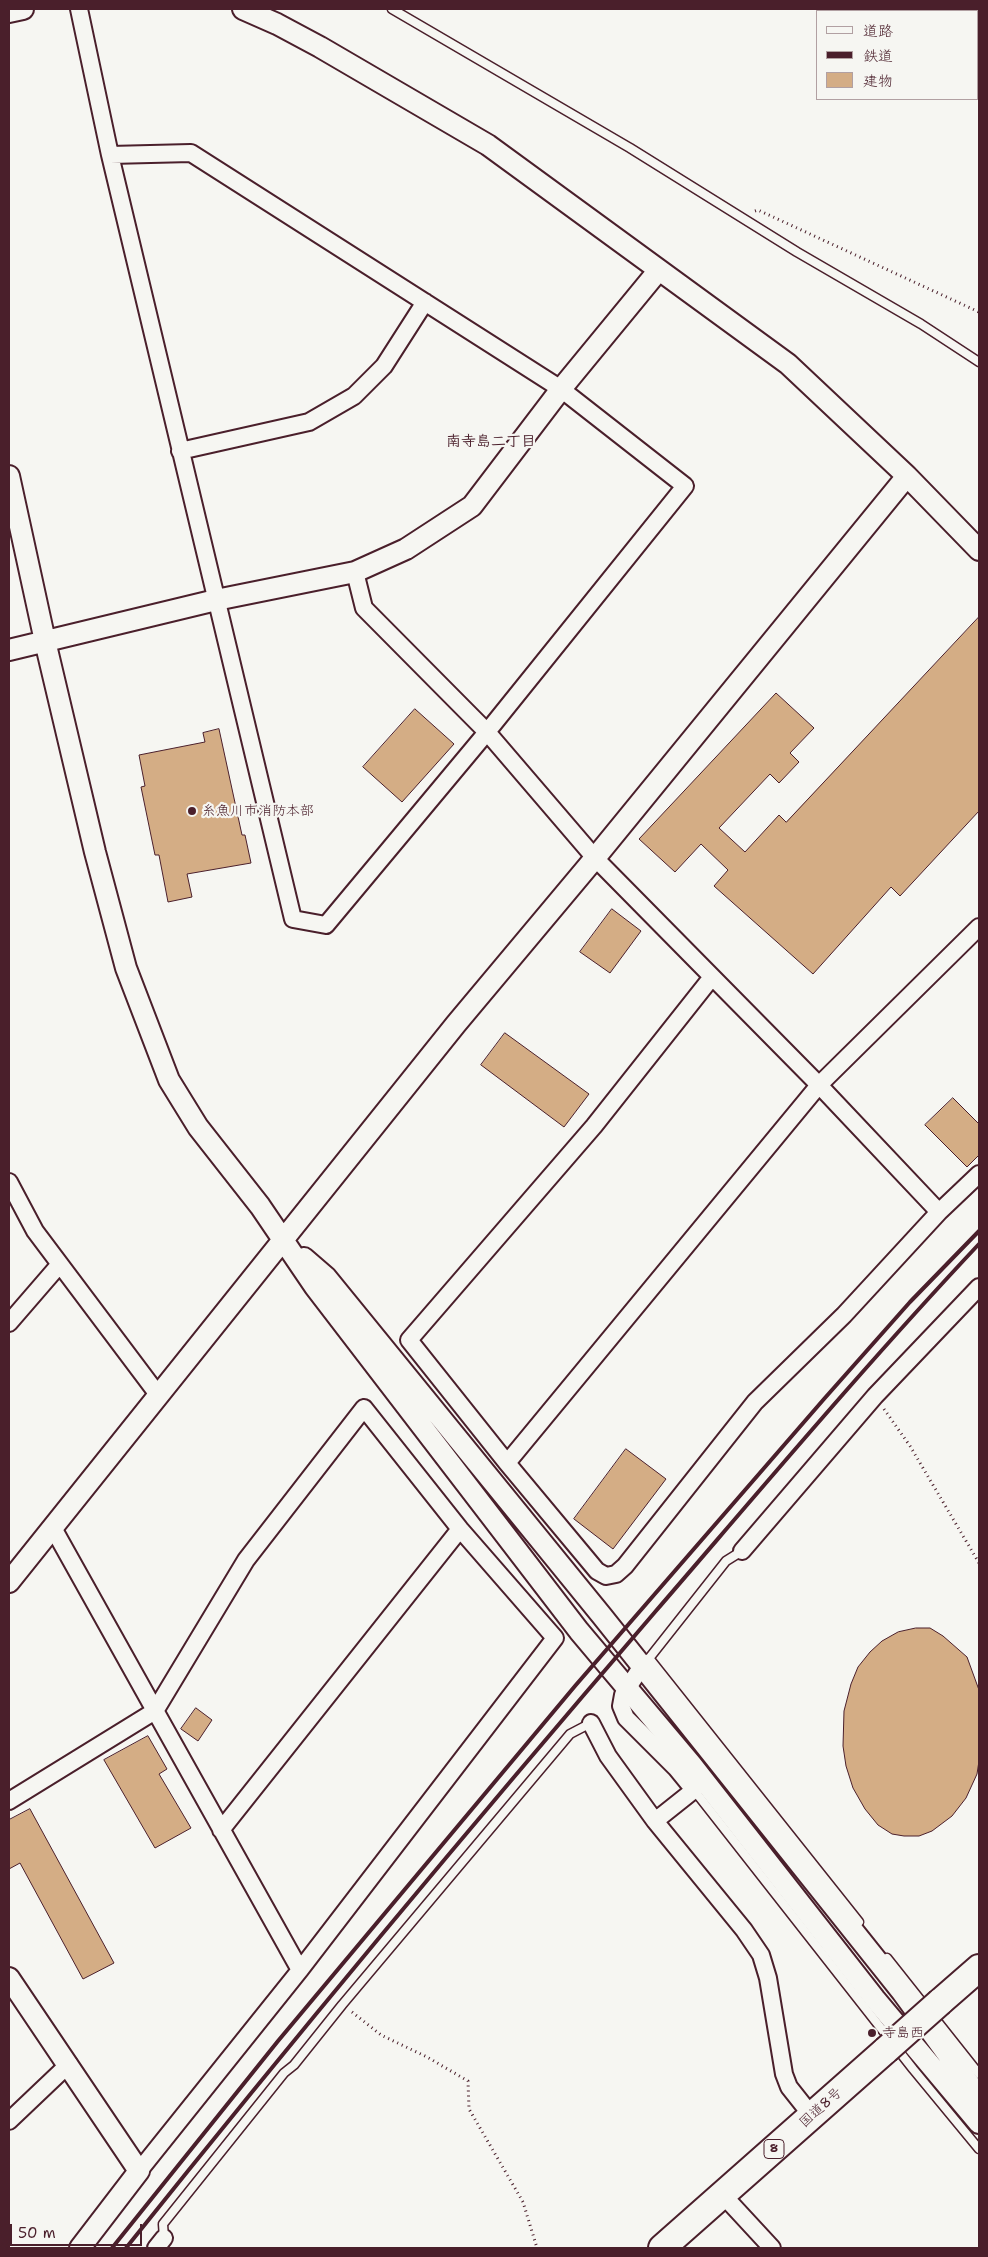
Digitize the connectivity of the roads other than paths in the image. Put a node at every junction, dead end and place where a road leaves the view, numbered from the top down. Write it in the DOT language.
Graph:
graph roads {
  1 [pos="22,9"];
  2 [pos="79,9"];
  3 [pos="243,9"];
  4 [pos="392,9"];
  5 [pos="9,12"];
  6 [pos="110,155"];
  7 [pos="658,271"];
  8 [pos="425,302"];
  9 [pos="979,362"];
  10 [pos="562,389"];
  11 [pos="180,451"];
  12 [pos="9,476"];
  13 [pos="907,476"];
  14 [pos="979,550"];
  15 [pos="355,572"];
  16 [pos="216,600"];
  17 [pos="45,641"];
  18 [pos="9,650"];
  19 [pos="487,732"];
  20 [pos="595,858"];
  21 [pos="979,927"];
  22 [pos="712,977"];
  23 [pos="819,1085"];
  24 [pos="979,1174"];
  25 [pos="9,1182"];
  26 [pos="939,1212"];
  27 [pos="284,1240"];
  28 [pos="60,1264"];
  29 [pos="979,1287"];
  30 [pos="9,1323"];
  31 [pos="160,1396"];
  32 [pos="507,1464"];
  33 [pos="53,1528"];
  34 [pos="460,1529"];
  35 [pos="742,1550"];
  36 [pos="9,1582"];
  37 [pos="646,1662"];
  38 [pos="627,1688"];
  39 [pos="154,1711"];
  40 [pos="591,1723"];
  41 [pos="694,1790"];
  42 [pos="9,1801"];
  43 [pos="655,1821"];
  44 [pos="221,1830"];
  45 [pos="866,1931"];
  46 [pos="884,1954"];
  47 [pos="979,1968"];
  48 [pos="300,1970"];
  49 [pos="9,1978"];
  50 [pos="69,2064"];
  51 [pos="979,2074"];
  52 [pos="979,2097"];
  53 [pos="812,2116"];
  54 [pos="9,2121"];
  55 [pos="979,2123"];
  56 [pos="979,2149"];
  57 [pos="139,2172"];
  58 [pos="723,2195"];
  59 [pos="160,2243"];
  60 [pos="80,2248"];
  61 [pos="662,2248"];
  62 [pos="772,2248"];
  1 -- 5 [label="street"];
  2 -- 6 [label="street"];
  3 -- 7 [label="street"];
  4 -- 9 [label="lane"];
  6 -- 8 [label="street"];
  6 -- 11 [label="street"];
  7 -- 10 [label="street"];
  7 -- 13 [label="street"];
  8 -- 10 [label="street"];
  8 -- 11 [label="street"];
  10 -- 15 [label="street"];
  10 -- 19 [label="street"];
  11 -- 16 [label="street"];
  12 -- 17 [label="street"];
  13 -- 14 [label="street"];
  13 -- 20 [label="street"];
  15 -- 16 [label="street"];
  15 -- 19 [label="street"];
  16 -- 17 [label="street"];
  16 -- 19 [label="street"];
  17 -- 18 [label="street"];
  17 -- 27 [label="street"];
  19 -- 20 [label="street"];
  20 -- 22 [label="street"];
  20 -- 27 [label="street"];
  21 -- 23 [label="street"];
  22 -- 23 [label="street"];
  22 -- 32 [label="street"];
  23 -- 26 [label="street"];
  23 -- 32 [label="street"];
  24 -- 26 [label="street"];
  25 -- 28 [label="street"];
  26 -- 32 [label="street"];
  27 -- 31 [label="street"];
  27 -- 37 [label="street"];
  27 -- 38 [label="street"];
  28 -- 30 [label="street"];
  28 -- 31 [label="street"];
  29 -- 35 [label="street"];
  31 -- 33 [label="street"];
  33 -- 36 [label="street"];
  33 -- 39 [label="street"];
  34 -- 39 [label="street"];
  34 -- 44 [label="street"];
  34 -- 48 [label="street"];
  35 -- 37 [label="lane"];
  37 -- 38 [label="street"];
  37 -- 45 [label="lane"];
  37 -- 52 [label="street"];
  38 -- 41 [label="street"];
  38 -- 55 [label="street"];
  39 -- 42 [label="street"];
  39 -- 44 [label="street"];
  40 -- 43 [label="street"];
  40 -- 59 [label="lane"];
  41 -- 43 [label="street"];
  41 -- 56 [label="lane"];
  43 -- 53 [label="street"];
  44 -- 48 [label="street"];
  46 -- 51 [label="lane"];
  47 -- 53 [label="highway, 国道8号 / 8, bridge"];
  48 -- 57 [label="street"];
  49 -- 50 [label="street"];
  50 -- 54 [label="street"];
  50 -- 57 [label="street"];
  53 -- 58 [label="highway, 国道8号 / 8"];
  57 -- 60 [label="street"];
  58 -- 61 [label="highway, 国道8号 / 8"];
  58 -- 62 [label="street"];
}
